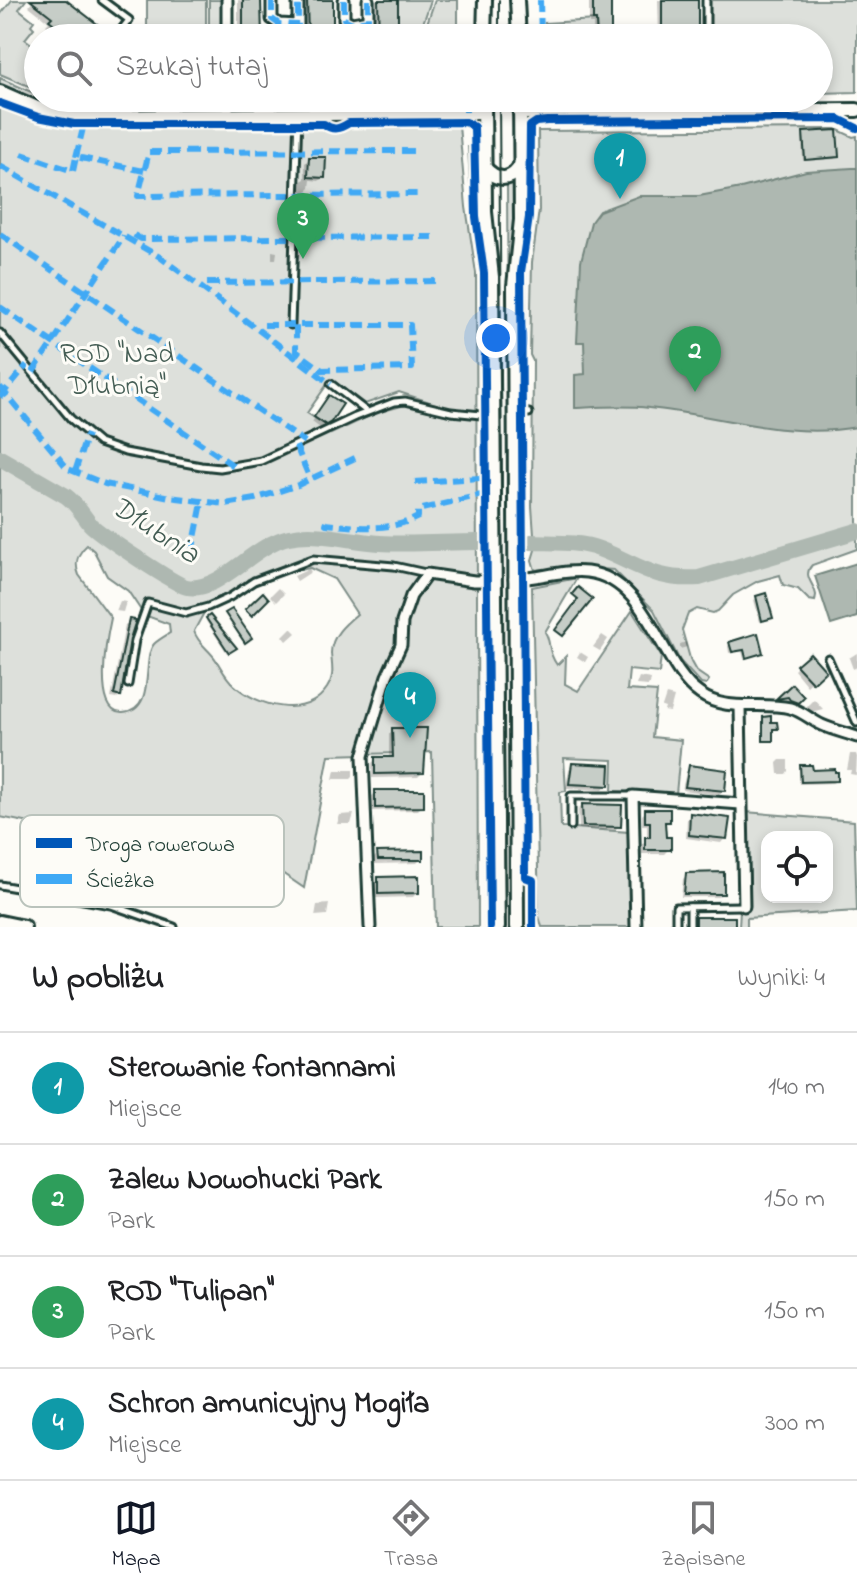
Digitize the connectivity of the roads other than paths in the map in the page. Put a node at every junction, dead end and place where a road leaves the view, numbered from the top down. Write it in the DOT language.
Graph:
graph roads {
  1 [pos="102,0"];
  2 [pos="227,0"];
  3 [pos="272,0"];
  4 [pos="298,0"];
  5 [pos="344,0"];
  6 [pos="368,0"];
  7 [pos="485,0"];
  8 [pos="517,0"];
  9 [pos="706,0"];
  10 [pos="126,24"];
  11 [pos="227,24"];
  12 [pos="280,24"];
  13 [pos="298,24"];
  14 [pos="484,24"];
  15 [pos="518,24"];
  16 [pos="706,24"];
  17 [pos="0,92"];
  18 [pos="24,102"];
  19 [pos="833,108"];
  20 [pos="857,110"];
  21 [pos="58,112"];
  22 [pos="228,112"];
  23 [pos="484,112"];
  24 [pos="720,112"];
  25 [pos="520,113"];
  26 [pos="707,113"];
  27 [pos="298,114"];
  28 [pos="228,116"];
  29 [pos="521,164"];
  30 [pos="484,167"];
  31 [pos="291,325"];
  32 [pos="0,333"];
  33 [pos="331,384"];
  34 [pos="515,411"];
  35 [pos="367,412"];
  36 [pos="529,413"];
  37 [pos="493,416"];
  38 [pos="427,574"];
  39 [pos="514,579"];
  40 [pos="495,581"];
  41 [pos="828,658"];
  42 [pos="128,684"];
  43 [pos="740,707"];
  44 [pos="857,723"];
  45 [pos="857,737"];
  46 [pos="633,796"];
  47 [pos="741,804"];
  48 [pos="571,826"];
  49 [pos="0,885"];
  50 [pos="20,889"];
  51 [pos="744,906"];
  52 [pos="117,907"];
  53 [pos="690,907"];
  54 [pos="0,922"];
  55 [pos="24,927"];
  56 [pos="174,927"];
  57 [pos="370,927"];
  58 [pos="498,927"];
  59 [pos="517,927"];
  60 [pos="636,927"];
  61 [pos="676,927"];
  62 [pos="690,927"];
  1 -- 10 [label="lane"];
  2 -- 11 [label="street"];
  3 -- 12 [label="street"];
  4 -- 13 [label="street"];
  5 -- 6 [label="street"];
  7 -- 14 [label="street"];
  8 -- 15 [label="street"];
  9 -- 16 [label="lane"];
  17 -- 18 [label="street"];
  19 -- 20 [label="street"];
  21 -- 28 [label="street"];
  22 -- 28 [label="street"];
  23 -- 27 [label="street"];
  23 -- 30 [label="street"];
  24 -- 26 [label="street"];
  25 -- 26 [label="street"];
  25 -- 29 [label="street"];
  27 -- 28 [label="street"];
  27 -- 31 [label="lane"];
  29 -- 30 [label="street"];
  29 -- 34 [label="street"];
  30 -- 37 [label="street"];
  32 -- 35 [label="lane"];
  33 -- 35 [label="lane"];
  34 -- 36 [label="lane"];
  34 -- 39 [label="street"];
  35 -- 37 [label="lane"];
  37 -- 40 [label="street"];
  38 -- 40 [label="street"];
  38 -- 42 [label="lane"];
  38 -- 57 [label="street"];
  39 -- 43 [label="street"];
  39 -- 59 [label="street"];
  40 -- 58 [label="street"];
  41 -- 44 [label="lane"];
  43 -- 45 [label="street"];
  43 -- 47 [label="street"];
  46 -- 47 [label="street"];
  46 -- 48 [label="lane"];
  46 -- 60 [label="street"];
  47 -- 51 [label="street"];
  49 -- 50 [label="lane"];
  51 -- 53 [label="lane"];
  52 -- 56 [label="lane"];
  53 -- 61 [label="lane"];
  53 -- 62 [label="lane"];
  54 -- 55 [label="street"];
}
